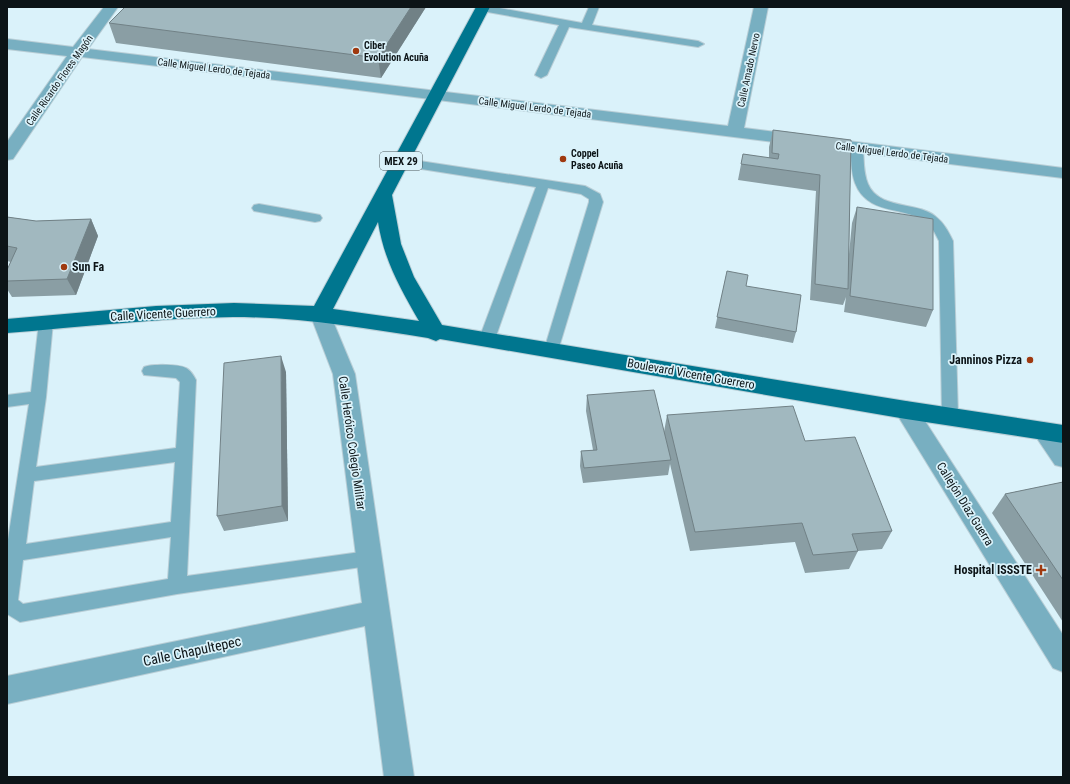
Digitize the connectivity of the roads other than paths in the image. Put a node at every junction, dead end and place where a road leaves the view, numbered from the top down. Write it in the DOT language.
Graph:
graph roads {
  1 [pos="111,7"];
  2 [pos="594,7"];
  3 [pos="761,7"];
  4 [pos="482,8"];
  5 [pos="566,23"];
  6 [pos="586,27"];
  7 [pos="7,44"];
  8 [pos="698,44"];
  9 [pos="78,52"];
  10 [pos="541,75"];
  11 [pos="436,95"];
  12 [pos="735,132"];
  13 [pos="857,147"];
  14 [pos="7,155"];
  15 [pos="400,162"];
  16 [pos="1063,173"];
  17 [pos="543,184"];
  18 [pos="383,195"];
  19 [pos="259,208"];
  20 [pos="315,218"];
  21 [pos="320,314"];
  22 [pos="46,322"];
  23 [pos="7,326"];
  24 [pos="436,332"];
  25 [pos="487,339"];
  26 [pos="552,350"];
  27 [pos="150,371"];
  28 [pos="38,397"];
  29 [pos="7,401"];
  30 [pos="906,410"];
  31 [pos="950,416"];
  32 [pos="1053,433"];
  33 [pos="184,454"];
  34 [pos="1063,458"];
  35 [pos="28,475"];
  36 [pos="180,528"];
  37 [pos="16,553"];
  38 [pos="368,559"];
  39 [pos="177,586"];
  40 [pos="376,612"];
  41 [pos="1063,659"];
  42 [pos="7,690"];
  43 [pos="399,777"];
  1 -- 9 [label="street, Calle Ricardo Flores Magón"];
  2 -- 6 [label="lane"];
  3 -- 12 [label="street, Calle Amado Nervo"];
  4 -- 5 [label="lane"];
  4 -- 11 [label="main road, MEX 29"];
  5 -- 6 [label="lane"];
  5 -- 10 [label="lane"];
  6 -- 8 [label="lane"];
  7 -- 9 [label="street, Calle Miguel Lerdo de Tejada"];
  9 -- 11 [label="street, Calle Miguel Lerdo de Tejada"];
  9 -- 14 [label="street, Calle Ricardo Flores Magón"];
  11 -- 12 [label="street, Calle Miguel Lerdo de Tejada"];
  11 -- 15 [label="main road, MEX 29"];
  12 -- 13 [label="street, Calle Miguel Lerdo de Tejada"];
  13 -- 16 [label="street, Calle Miguel Lerdo de Tejada"];
  13 -- 31 [label="lane"];
  15 -- 17 [label="lane"];
  15 -- 18 [label="main road, MEX 29"];
  17 -- 25 [label="lane"];
  17 -- 26 [label="lane"];
  18 -- 21 [label="main road, MEX 29"];
  18 -- 24 [label="main road"];
  19 -- 20 [label="lane"];
  21 -- 22 [label="main road, Calle Vicente Guerrero"];
  21 -- 24 [label="main road, Boulevard Vicente Guerrero"];
  21 -- 38 [label="street, Calle Heróico Colegio Militar"];
  22 -- 23 [label="main road, Calle Vicente Guerrero"];
  22 -- 28 [label="lane"];
  24 -- 25 [label="main road, Boulevard Vicente Guerrero"];
  25 -- 26 [label="main road, Boulevard Vicente Guerrero"];
  26 -- 30 [label="main road, Boulevard Vicente Guerrero"];
  27 -- 33 [label="lane"];
  28 -- 29 [label="lane"];
  28 -- 35 [label="lane"];
  30 -- 31 [label="main road, Boulevard Vicente Guerrero"];
  30 -- 41 [label="street, Callejón Díaz Guerra"];
  31 -- 32 [label="main road, Boulevard Vicente Guerrero"];
  32 -- 34 [label="street"];
  33 -- 35 [label="lane"];
  33 -- 36 [label="lane"];
  35 -- 37 [label="lane"];
  36 -- 37 [label="lane"];
  36 -- 39 [label="lane"];
  37 -- 39 [label="lane"];
  38 -- 39 [label="lane"];
  38 -- 40 [label="street, Calle Heróico Colegio Militar"];
  40 -- 42 [label="street, Calle Chapultepec"];
  40 -- 43 [label="street, Calle Heróico Colegio Militar"];
}
